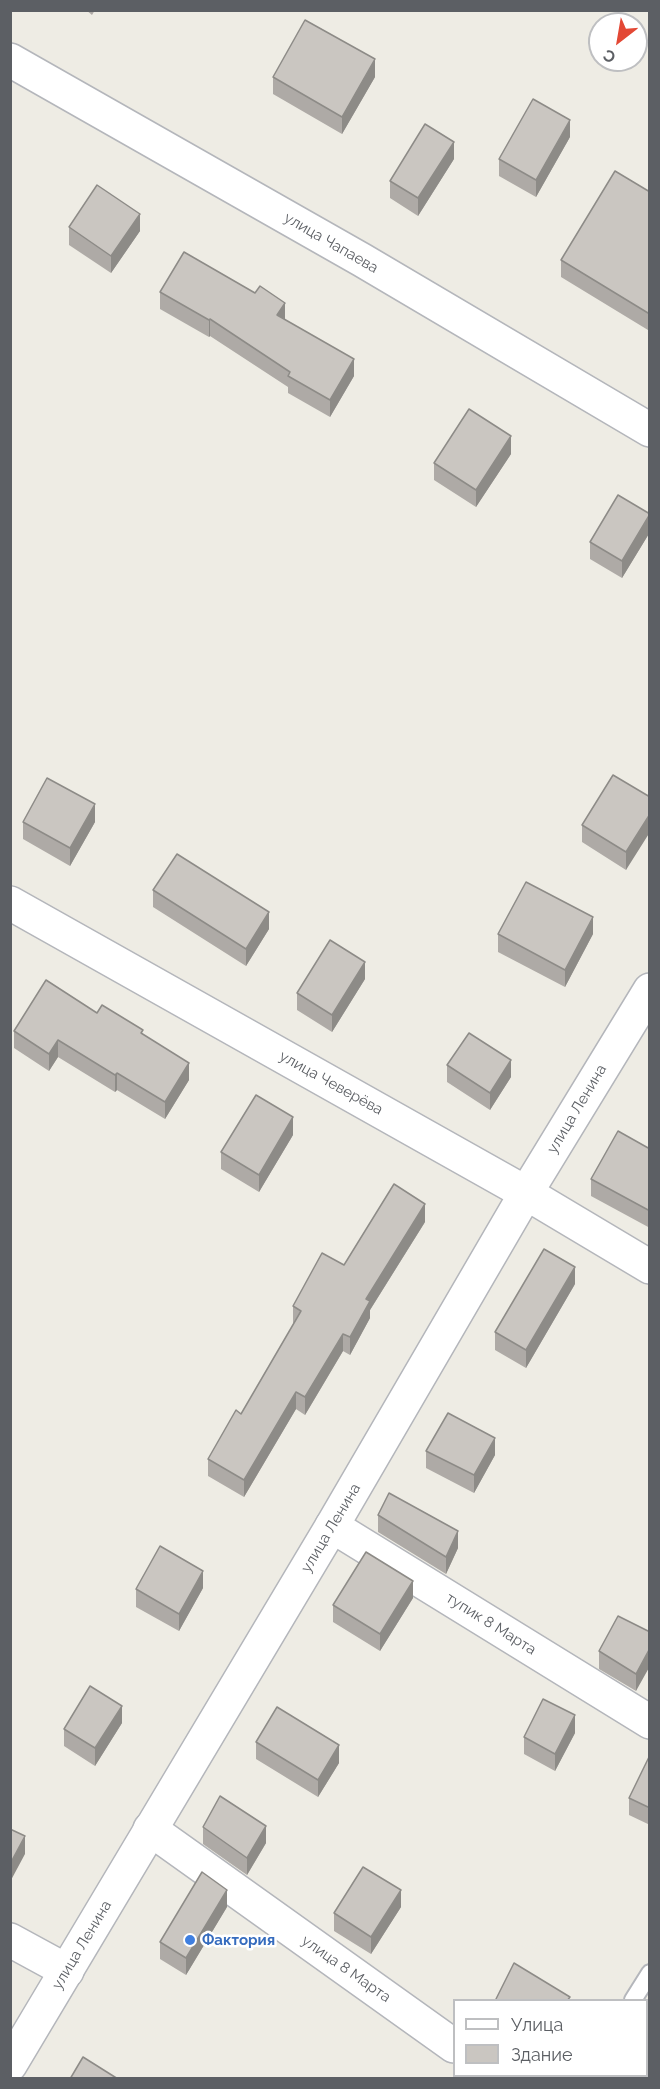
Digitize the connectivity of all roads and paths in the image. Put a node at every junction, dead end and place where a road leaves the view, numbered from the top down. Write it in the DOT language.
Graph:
graph roads {
  1 [pos="10,60"];
  2 [pos="650,430"];
  3 [pos="10,903"];
  4 [pos="650,990"];
  5 [pos="526,1193"];
  6 [pos="650,1267"];
  7 [pos="332,1526"];
  8 [pos="650,1722"];
  9 [pos="150,1829"];
  10 [pos="10,1940"];
  11 [pos="67,1971"];
  12 [pos="650,1973"];
  13 [pos="634,1999"];
  14 [pos="453,2045"];
  15 [pos="10,2065"];
  1 -- 2 [label="street, улица Чапаева"];
  3 -- 5 [label="street, улица Чеверёва"];
  4 -- 5 [label="street, улица Ленина"];
  5 -- 6 [label="street, улица Чеверёва"];
  5 -- 7 [label="street, улица Ленина"];
  7 -- 8 [label="street, тупик 8 Марта"];
  7 -- 9 [label="street, улица Ленина"];
  9 -- 11 [label="street, улица Ленина"];
  9 -- 14 [label="street, улица 8 Марта"];
  10 -- 11 [label="street"];
  11 -- 15 [label="street, улица Ленина"];
  12 -- 13 [label="lane"];
}
